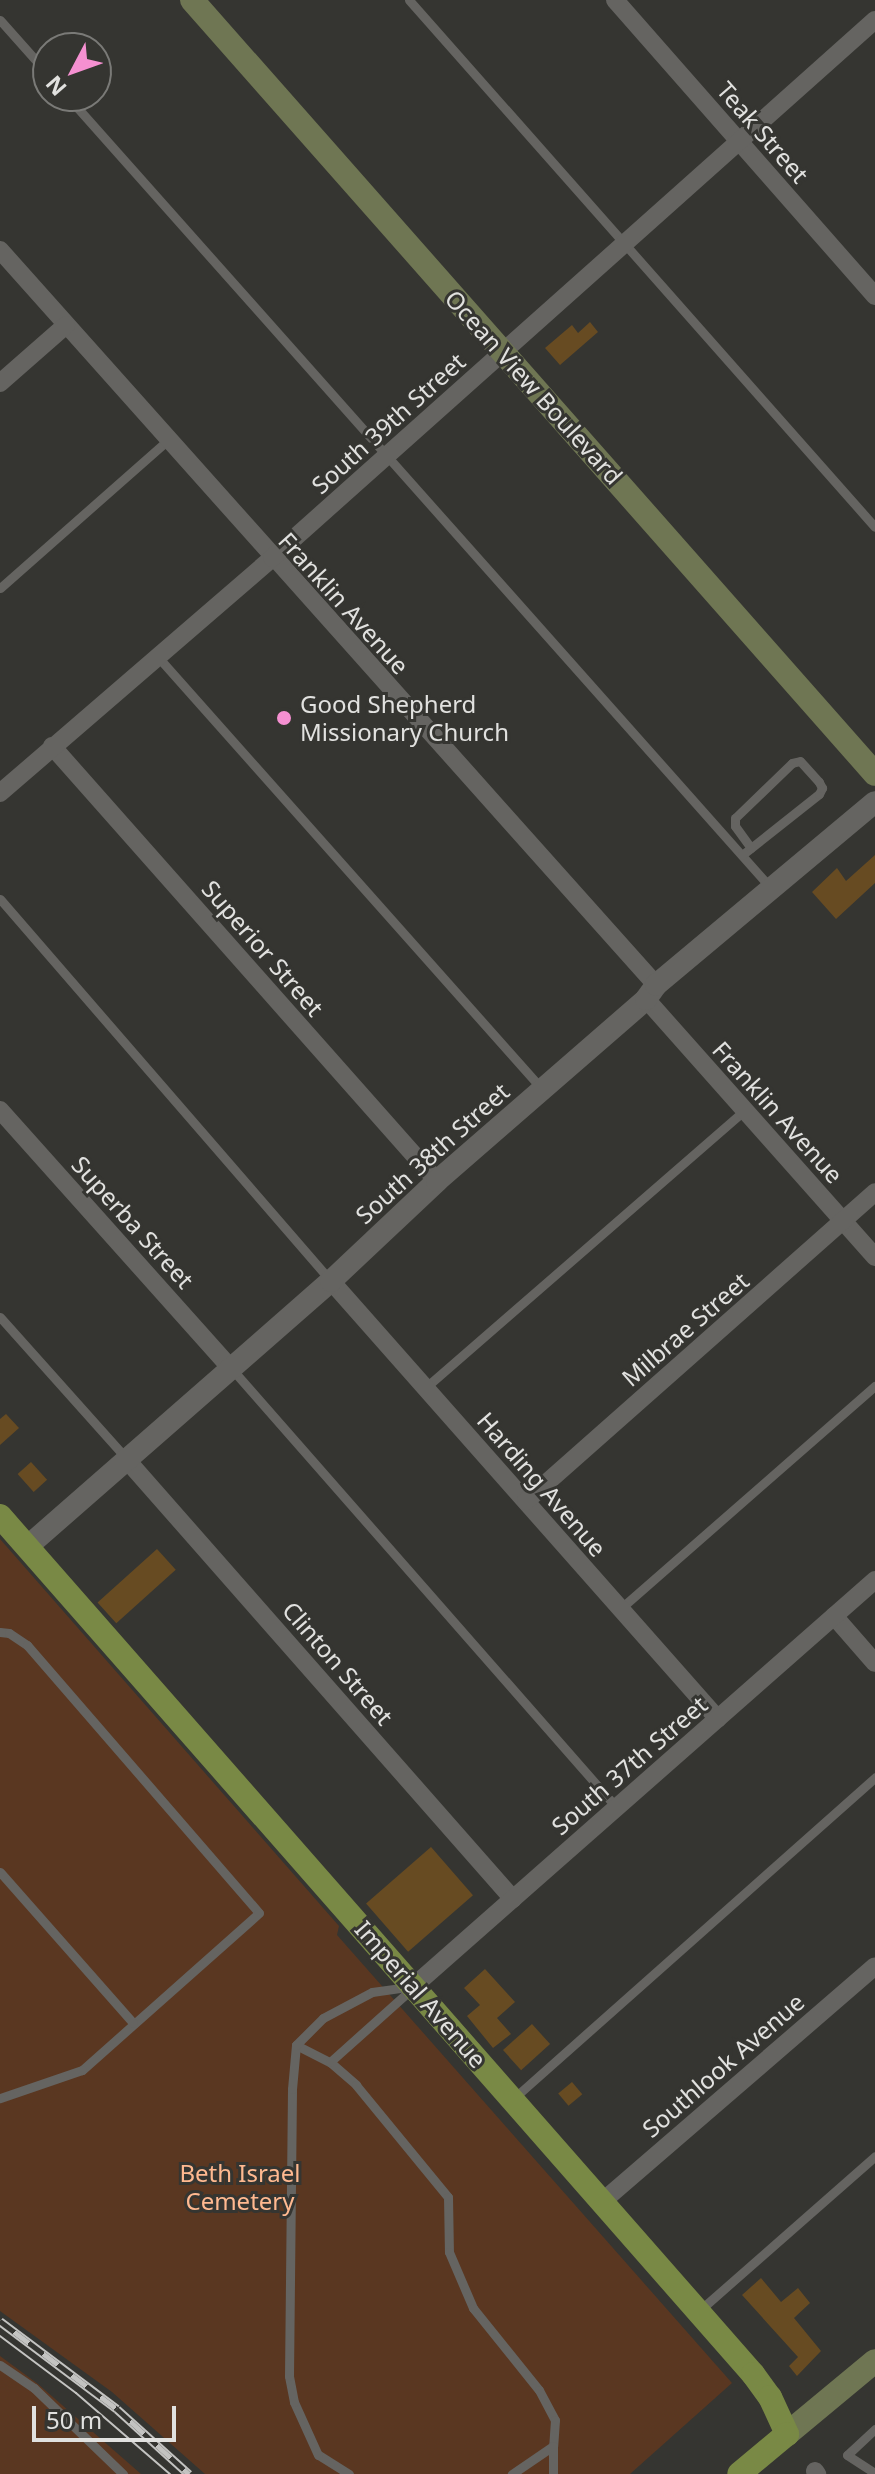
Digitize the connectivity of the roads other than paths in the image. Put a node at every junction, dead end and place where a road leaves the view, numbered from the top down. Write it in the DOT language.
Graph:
graph roads {
  1 [pos="192,0"];
  2 [pos="409,0"];
  3 [pos="615,0"];
  4 [pos="0,20"];
  5 [pos="875,20"];
  6 [pos="32,56"];
  7 [pos="81,112"];
  8 [pos="738,139"];
  9 [pos="621,243"];
  10 [pos="0,250"];
  11 [pos="875,296"];
  12 [pos="66,325"];
  13 [pos="504,353"];
  14 [pos="0,383"];
  15 [pos="168,440"];
  16 [pos="386,457"];
  17 [pos="875,527"];
  18 [pos="272,558"];
  19 [pos="0,588"];
  20 [pos="158,657"];
  21 [pos="52,746"];
  22 [pos="875,774"];
  23 [pos="0,793"];
  24 [pos="875,802"];
  25 [pos="751,848"];
  26 [pos="742,855"];
  27 [pos="771,888"];
  28 [pos="0,899"];
  29 [pos="651,992"];
  30 [pos="542,1089"];
  31 [pos="0,1110"];
  32 [pos="744,1111"];
  33 [pos="437,1181"];
  34 [pos="875,1192"];
  35 [pos="843,1221"];
  36 [pos="875,1257"];
  37 [pos="331,1281"];
  38 [pos="0,1317"];
  39 [pos="230,1367"];
  40 [pos="875,1386"];
  41 [pos="425,1388"];
  42 [pos="126,1459"];
  43 [pos="526,1501"];
  44 [pos="0,1516"];
  45 [pos="27,1547"];
  46 [pos="875,1580"];
  47 [pos="620,1609"];
  48 [pos="834,1616"];
  49 [pos="0,1632"];
  50 [pos="875,1663"];
  51 [pos="718,1719"];
  52 [pos="875,1777"];
  53 [pos="617,1808"];
  54 [pos="0,1872"];
  55 [pos="513,1899"];
  56 [pos="875,1966"];
  57 [pos="415,1985"];
  58 [pos="133,2023"];
  59 [pos="296,2045"];
  60 [pos="330,2062"];
  61 [pos="0,2098"];
  62 [pos="511,2100"];
  63 [pos="875,2156"];
  64 [pos="603,2201"];
  65 [pos="699,2311"];
  66 [pos="875,2361"];
  67 [pos="0,2365"];
  68 [pos="875,2429"];
  69 [pos="787,2434"];
  70 [pos="553,2446"];
  71 [pos="875,2473"];
  72 [pos="123,2474"];
  73 [pos="349,2474"];
  74 [pos="512,2474"];
  75 [pos="553,2474"];
  76 [pos="739,2474"];
  1 -- 13 [label="main road, Ocean View Boulevard"];
  2 -- 9 [label="lane"];
  3 -- 8 [label="street, Teak Street"];
  4 -- 6 [label="lane"];
  5 -- 8 [label="street, South 39th Street"];
  7 -- 16 [label="lane"];
  8 -- 9 [label="street, South 39th Street"];
  8 -- 11 [label="street, Teak Street"];
  9 -- 13 [label="street, South 39th Street"];
  9 -- 17 [label="lane"];
  10 -- 12 [label="street, Franklin Avenue"];
  12 -- 14 [label="street"];
  12 -- 15 [label="street, Franklin Avenue"];
  13 -- 16 [label="street, South 39th Street"];
  13 -- 22 [label="main road, Ocean View Boulevard"];
  15 -- 18 [label="street, Franklin Avenue"];
  15 -- 19 [label="lane"];
  16 -- 18 [label="street, South 39th Street"];
  16 -- 26 [label="lane"];
  18 -- 20 [label="street, South 39th Street"];
  18 -- 29 [label="street, Franklin Avenue"];
  20 -- 21 [label="street, South 39th Street"];
  20 -- 30 [label="lane"];
  21 -- 23 [label="street, South 39th Street"];
  21 -- 33 [label="street, Superior Street"];
  24 -- 27 [label="street, South 38th Street"];
  25 -- 25 [label="lane"];
  25 -- 26 [label="lane"];
  26 -- 27 [label="lane"];
  27 -- 29 [label="street, South 38th Street"];
  28 -- 37 [label="lane"];
  29 -- 30 [label="street, South 38th Street"];
  29 -- 32 [label="street, Franklin Avenue"];
  30 -- 33 [label="street, South 38th Street"];
  31 -- 39 [label="street, Superba Street"];
  32 -- 35 [label="street, Franklin Avenue"];
  32 -- 41 [label="lane"];
  33 -- 37 [label="street, South 38th Street"];
  34 -- 35 [label="street, Milbrae Street"];
  35 -- 36 [label="street, Franklin Avenue"];
  35 -- 43 [label="street, Milbrae Street"];
  37 -- 39 [label="street, South 38th Street"];
  37 -- 41 [label="street, Harding Avenue"];
  38 -- 42 [label="lane"];
  39 -- 42 [label="street, South 38th Street"];
  39 -- 53 [label="lane"];
  40 -- 47 [label="lane"];
  41 -- 43 [label="street, Harding Avenue"];
  42 -- 45 [label="street, South 38th Street"];
  42 -- 55 [label="street, Clinton Street"];
  43 -- 47 [label="street, Harding Avenue"];
  44 -- 45 [label="main road, Imperial Avenue"];
  45 -- 57 [label="main road, Imperial Avenue"];
  46 -- 48 [label="street, South 37th Street"];
  47 -- 51 [label="street, Harding Avenue"];
  48 -- 50 [label="street"];
  48 -- 51 [label="street, South 37th Street"];
  49 -- 58 [label="lane"];
  51 -- 53 [label="street, South 37th Street"];
  52 -- 62 [label="lane"];
  53 -- 55 [label="street, South 37th Street"];
  54 -- 58 [label="lane"];
  55 -- 57 [label="street, South 37th Street"];
  56 -- 64 [label="street, Southlook Avenue"];
  57 -- 59 [label="lane"];
  57 -- 60 [label="lane"];
  57 -- 62 [label="main road, Imperial Avenue"];
  58 -- 61 [label="lane"];
  59 -- 60 [label="lane"];
  59 -- 73 [label="lane"];
  60 -- 70 [label="lane"];
  62 -- 64 [label="main road, Imperial Avenue"];
  63 -- 65 [label="lane"];
  64 -- 65 [label="main road, Imperial Avenue"];
  65 -- 69 [label="main road, Imperial Avenue"];
  66 -- 69 [label="main road"];
  67 -- 72 [label="lane"];
  68 -- 71 [label="lane"];
  69 -- 76 [label="main road"];
  70 -- 74 [label="lane"];
  70 -- 75 [label="lane"];
}
